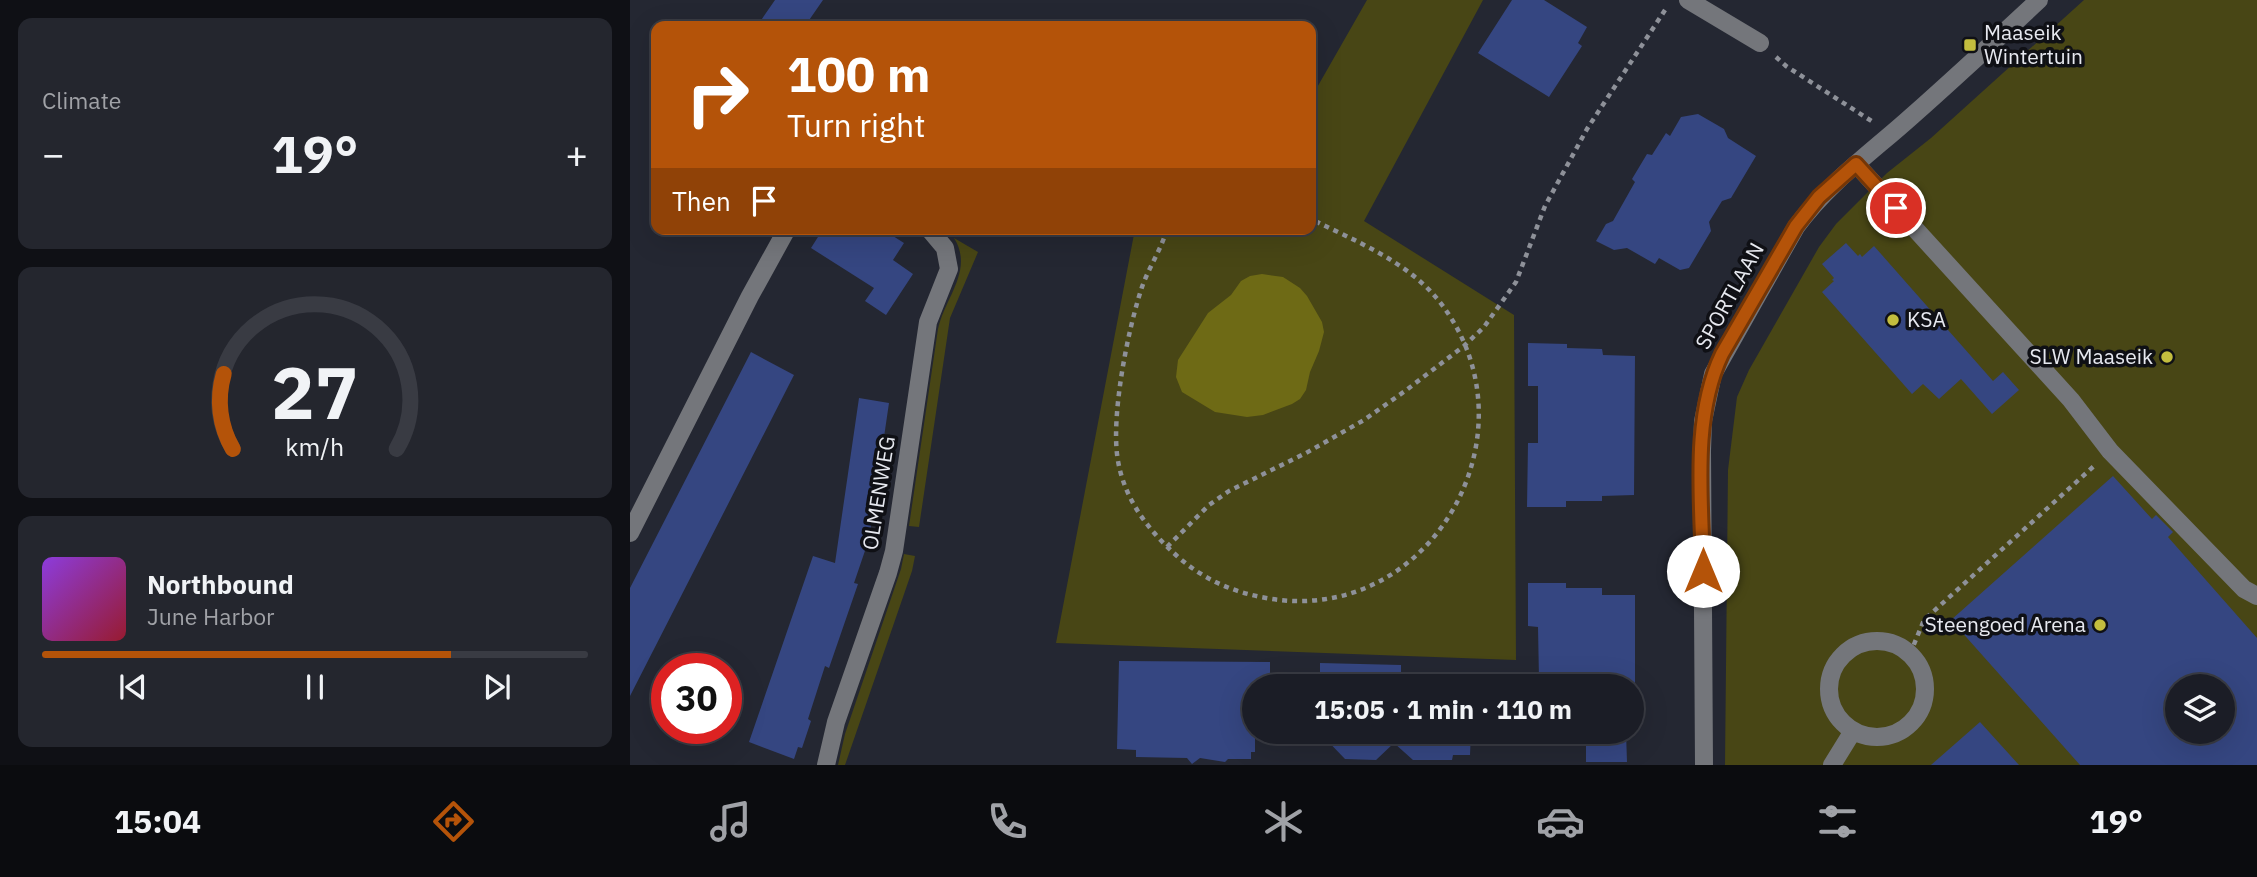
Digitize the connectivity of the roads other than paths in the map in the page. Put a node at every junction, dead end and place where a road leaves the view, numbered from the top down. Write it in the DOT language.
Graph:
graph roads {
  1 [pos="1688,0"];
  2 [pos="2039,0"];
  3 [pos="1760,43"];
  4 [pos="1856,164"];
  5 [pos="784,235"];
  6 [pos="934,235"];
  7 [pos="630,533"];
  8 [pos="2257,596"];
  9 [pos="1853,731"];
  10 [pos="826,765"];
  11 [pos="1704,765"];
  12 [pos="1832,765"];
  1 -- 3 [label="street"];
  2 -- 4 [label="street, SPORTLAAN"];
  4 -- 8 [label="street"];
  4 -- 11 [label="street, SPORTLAAN"];
  5 -- 7 [label="street"];
  6 -- 10 [label="street, OLMENWEG"];
  9 -- 9 [label="street"];
  9 -- 12 [label="street"];
}
